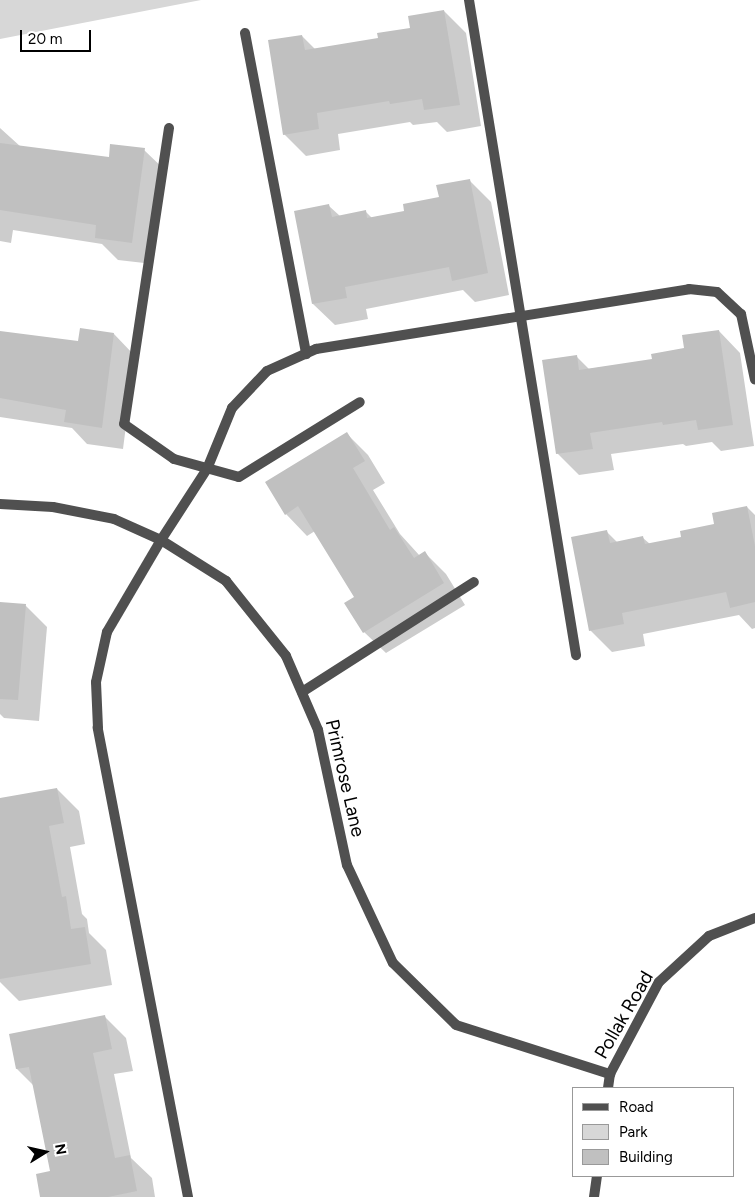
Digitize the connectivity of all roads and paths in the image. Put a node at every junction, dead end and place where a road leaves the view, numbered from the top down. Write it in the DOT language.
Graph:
graph roads {
  1 [pos="469,0"];
  2 [pos="245,33"];
  3 [pos="169,128"];
  4 [pos="521,315"];
  5 [pos="306,354"];
  6 [pos="755,380"];
  7 [pos="360,402"];
  8 [pos="207,469"];
  9 [pos="0,504"];
  10 [pos="161,540"];
  11 [pos="474,582"];
  12 [pos="576,655"];
  13 [pos="302,692"];
  14 [pos="755,918"];
  15 [pos="610,1074"];
  16 [pos="608,1087"];
  17 [pos="597,1177"];
  18 [pos="188,1197"];
  19 [pos="594,1197"];
  1 -- 4 [label="street"];
  2 -- 5 [label="street"];
  3 -- 8 [label="street"];
  4 -- 5 [label="street"];
  4 -- 6 [label="street"];
  4 -- 12 [label="street"];
  5 -- 8 [label="street"];
  7 -- 8 [label="street"];
  8 -- 10 [label="street"];
  9 -- 10 [label="street, Primrose Lane"];
  10 -- 13 [label="street, Primrose Lane"];
  10 -- 18 [label="street"];
  11 -- 13 [label="street"];
  13 -- 15 [label="street, Primrose Lane"];
  14 -- 15 [label="street, Pollak Road"];
  15 -- 16 [label="street, Pollak Road"];
  17 -- 19 [label="street"];
}
